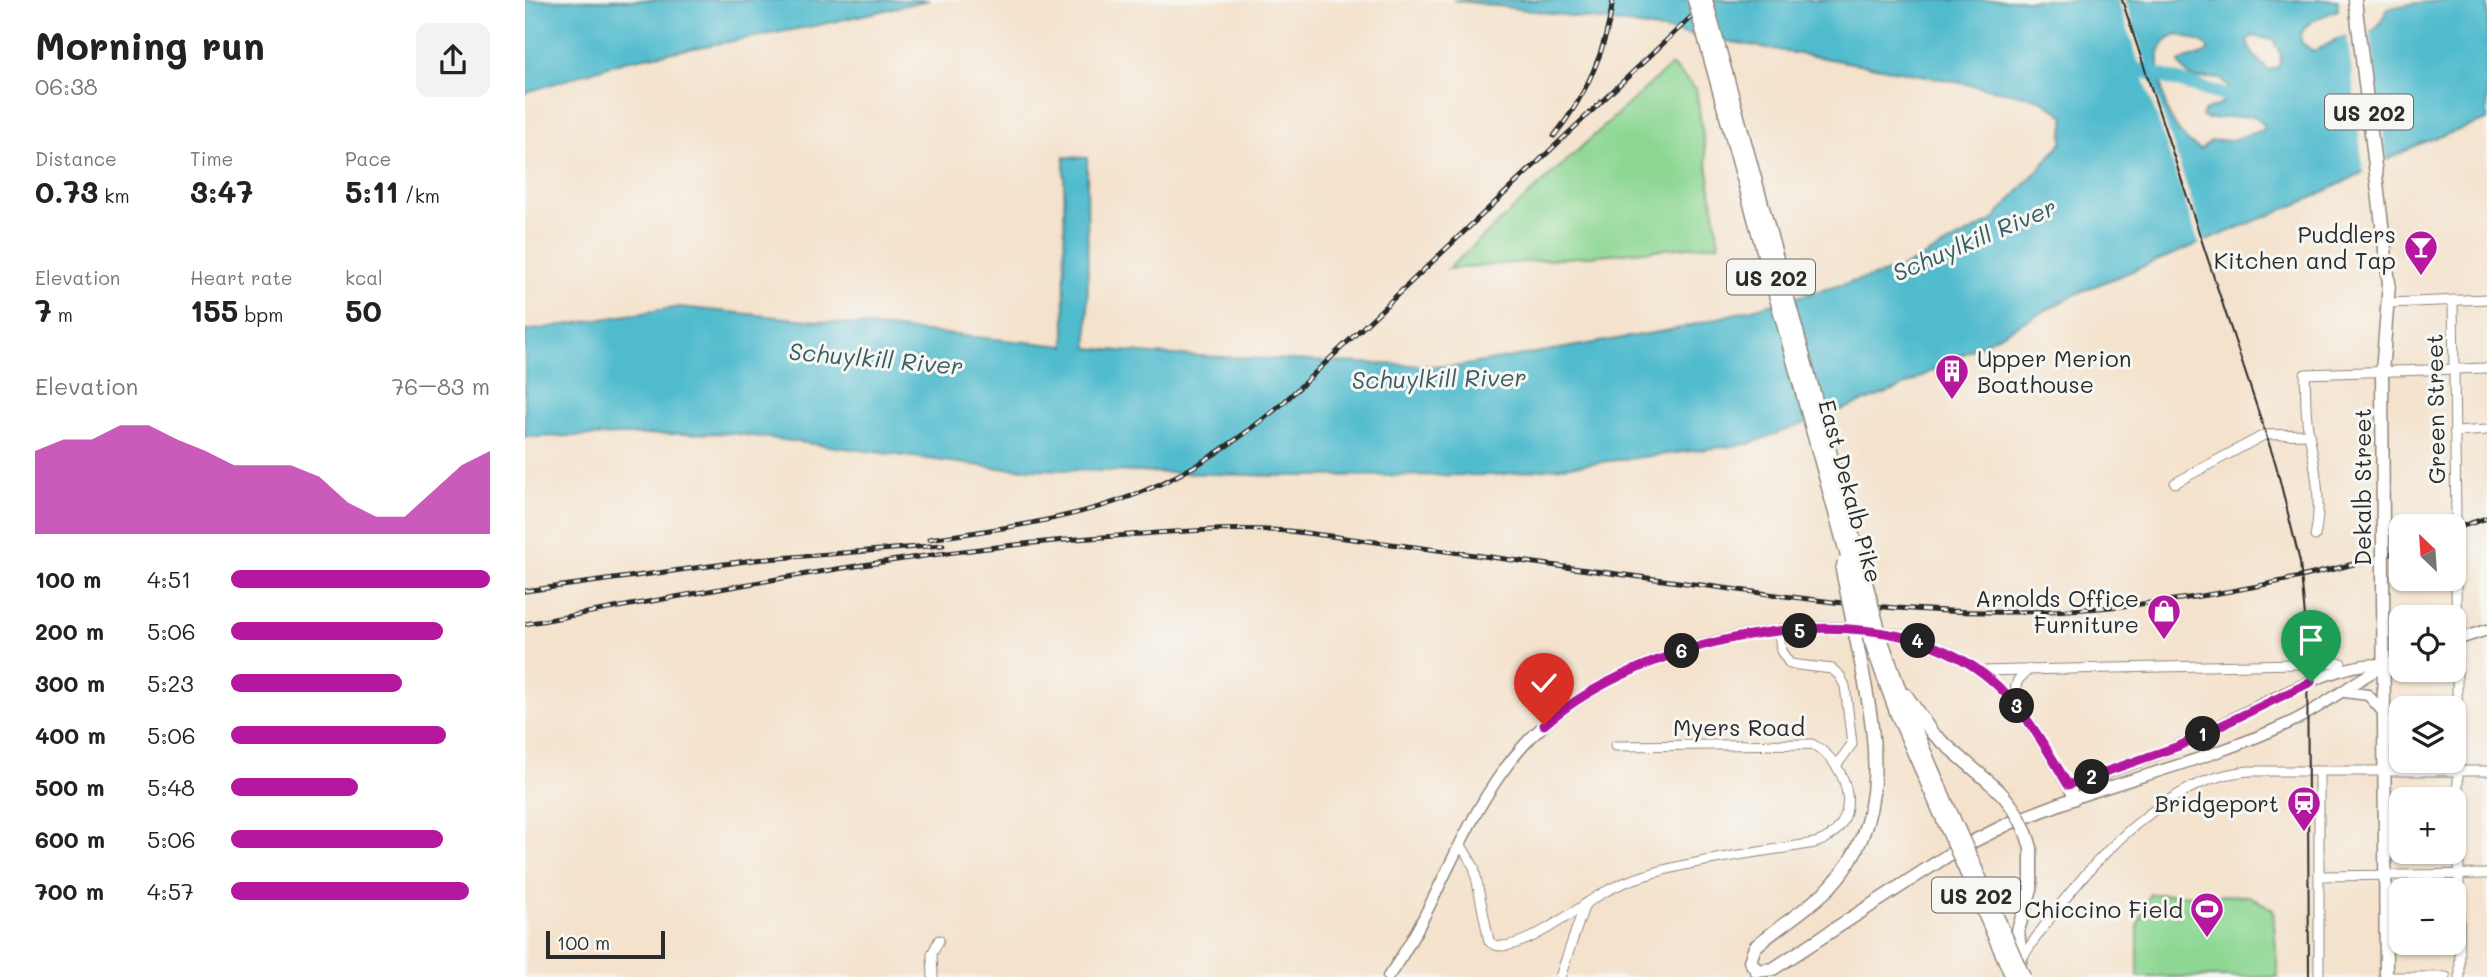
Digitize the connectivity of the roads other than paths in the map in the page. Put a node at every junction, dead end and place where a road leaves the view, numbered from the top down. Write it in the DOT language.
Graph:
graph roads {
  1 [pos="1694,0"];
  2 [pos="1706,0"];
  3 [pos="2355,0"];
  4 [pos="2487,299"];
  5 [pos="2453,300"];
  6 [pos="2389,303"];
  7 [pos="2487,368"];
  8 [pos="2454,370"];
  9 [pos="2382,373"];
  10 [pos="2487,430"];
  11 [pos="2455,432"];
  12 [pos="2309,434"];
  13 [pos="2175,483"];
  14 [pos="2456,514"];
  15 [pos="2315,536"];
  16 [pos="1847,555"];
  17 [pos="2487,630"];
  18 [pos="1779,632"];
  19 [pos="2466,637"];
  20 [pos="1876,640"];
  21 [pos="2341,663"];
  22 [pos="2389,663"];
  23 [pos="2383,665"];
  24 [pos="2029,670"];
  25 [pos="1980,671"];
  26 [pos="1899,690"];
  27 [pos="2345,692"];
  28 [pos="2012,699"];
  29 [pos="2384,713"];
  30 [pos="1615,746"];
  31 [pos="1836,766"];
  32 [pos="2466,771"];
  33 [pos="2487,771"];
  34 [pos="2319,772"];
  35 [pos="2384,772"];
  36 [pos="2389,772"];
  37 [pos="2458,773"];
  38 [pos="2068,785"];
  39 [pos="2075,798"];
  40 [pos="1945,811"];
  41 [pos="1461,845"];
  42 [pos="2487,874"];
  43 [pos="2385,875"];
  44 [pos="2458,875"];
  45 [pos="2319,876"];
  46 [pos="1585,904"];
  47 [pos="939,940"];
  48 [pos="2021,959"];
  49 [pos="933,977"];
  50 [pos="1388,977"];
  51 [pos="1560,977"];
  52 [pos="2011,977"];
  53 [pos="2024,977"];
  54 [pos="2319,977"];
  55 [pos="2386,977"];
  56 [pos="2446,977"];
  57 [pos="2460,977"];
  1 -- 16 [label="highway, East Dekalb Pike / US 202, bridge"];
  2 -- 20 [label="highway, East Dekalb Pike, bridge"];
  3 -- 6 [label="highway, Dekalb Street / US 202"];
  4 -- 5 [label="street"];
  5 -- 6 [label="street"];
  5 -- 8 [label="street, Green Street"];
  6 -- 9 [label="highway, Dekalb Street / US 202"];
  7 -- 8 [label="street"];
  8 -- 9 [label="street"];
  8 -- 11 [label="street, Green Street"];
  9 -- 12 [label="street"];
  9 -- 23 [label="highway, Dekalb Street / US 202, bridge"];
  10 -- 11 [label="street"];
  11 -- 14 [label="street, Green Street"];
  12 -- 13 [label="street"];
  12 -- 15 [label="street"];
  16 -- 20 [label="highway, East Dekalb Pike / US 202, bridge"];
  16 -- 39 [label="highway, bridge"];
  17 -- 19 [label="main road"];
  18 -- 25 [label="main road"];
  18 -- 31 [label="street"];
  18 -- 41 [label="main road"];
  20 -- 26 [label="highway, East Dekalb Pike"];
  20 -- 40 [label="highway, East Dekalb Pike / US 202"];
  21 -- 24 [label="street"];
  22 -- 23 [label="main road"];
  23 -- 27 [label="main road"];
  23 -- 29 [label="highway, Dekalb Street / US 202"];
  23 -- 38 [label="main road"];
  24 -- 25 [label="street"];
  24 -- 28 [label="street"];
  25 -- 28 [label="main road"];
  26 -- 40 [label="highway, East Dekalb Pike"];
  26 -- 48 [label="highway, bridge"];
  27 -- 29 [label="main road"];
  27 -- 39 [label="main road"];
  28 -- 38 [label="main road"];
  29 -- 35 [label="highway, Dekalb Street / US 202"];
  30 -- 31 [label="street, Myers Road"];
  31 -- 46 [label="street"];
  32 -- 33 [label="street"];
  34 -- 35 [label="street"];
  34 -- 45 [label="street"];
  34 -- 48 [label="street"];
  35 -- 36 [label="street"];
  35 -- 43 [label="highway, Dekalb Street / US 202"];
  37 -- 44 [label="street"];
  38 -- 39 [label="main road"];
  40 -- 52 [label="highway, East Dekalb Pike / US 202, bridge"];
  40 -- 53 [label="highway, East Dekalb Pike, bridge"];
  41 -- 46 [label="street"];
  41 -- 50 [label="main road"];
  42 -- 44 [label="street"];
  43 -- 44 [label="street"];
  43 -- 45 [label="street"];
  43 -- 55 [label="highway, Dekalb Street / US 202"];
  44 -- 57 [label="street"];
  45 -- 54 [label="street"];
  46 -- 51 [label="street"];
  47 -- 49 [label="street"];
  48 -- 52 [label="street"];
  55 -- 56 [label="street"];
}
